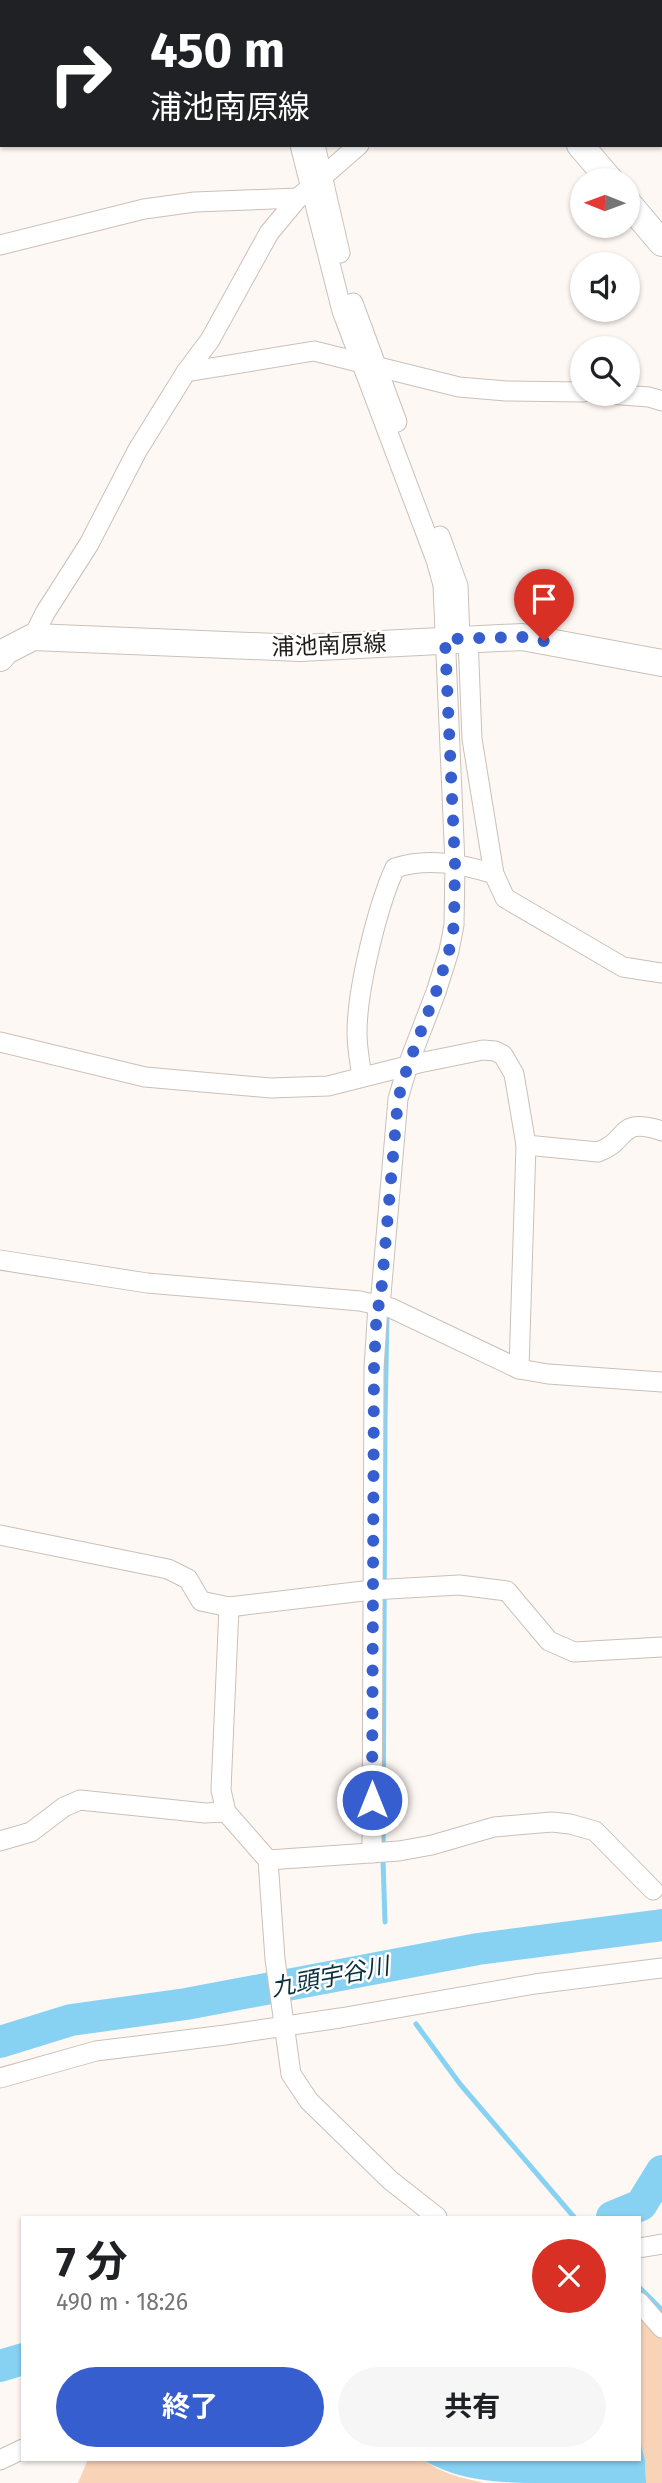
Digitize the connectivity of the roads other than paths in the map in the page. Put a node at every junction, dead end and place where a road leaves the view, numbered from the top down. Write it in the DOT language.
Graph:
graph roads {
  1 [pos="301,147"];
  2 [pos="315,147"];
  3 [pos="357,147"];
  4 [pos="582,147"];
  5 [pos="600,168"];
  6 [pos="313,186"];
  7 [pos="640,217"];
  8 [pos="662,243"];
  9 [pos="0,245"];
  10 [pos="369,364"];
  11 [pos="186,372"];
  12 [pos="570,392"];
  13 [pos="640,396"];
  14 [pos="662,401"];
  15 [pos="33,637"];
  16 [pos="458,639"];
  17 [pos="2,653"];
  18 [pos="662,663"];
  19 [pos="460,864"];
  20 [pos="494,874"];
  21 [pos="662,973"];
  22 [pos="0,1042"];
  23 [pos="413,1064"];
  24 [pos="362,1077"];
  25 [pos="662,1131"];
  26 [pos="526,1145"];
  27 [pos="0,1260"];
  28 [pos="384,1306"];
  29 [pos="519,1369"];
  30 [pos="662,1382"];
  31 [pos="0,1535"];
  32 [pos="380,1590"];
  33 [pos="229,1607"];
  34 [pos="662,1647"];
  35 [pos="226,1812"];
  36 [pos="0,1840"];
  37 [pos="380,1852"];
  38 [pos="268,1860"];
  39 [pos="653,1889"];
  40 [pos="662,1968"];
  41 [pos="282,2022"];
  42 [pos="0,2078"];
  43 [pos="436,2216"];
  44 [pos="662,2244"];
  45 [pos="641,2248"];
  46 [pos="641,2304"];
  47 [pos="662,2328"];
  48 [pos="21,2450"];
  49 [pos="0,2460"];
  1 -- 6 [label="street"];
  2 -- 6 [label="street"];
  3 -- 6 [label="street"];
  4 -- 5 [label="main road"];
  6 -- 9 [label="street"];
  6 -- 10 [label="street"];
  6 -- 11 [label="street"];
  7 -- 8 [label="main road"];
  10 -- 11 [label="street"];
  10 -- 12 [label="street"];
  10 -- 16 [label="street"];
  11 -- 15 [label="street"];
  13 -- 14 [label="street"];
  15 -- 16 [label="main road, 浦池南原線"];
  15 -- 17 [label="main road, 浦池南原線"];
  16 -- 18 [label="main road, 浦池南原線"];
  16 -- 19 [label="street"];
  16 -- 20 [label="street"];
  19 -- 20 [label="street"];
  19 -- 23 [label="street"];
  19 -- 24 [label="street"];
  20 -- 21 [label="street"];
  22 -- 24 [label="street"];
  23 -- 24 [label="street"];
  23 -- 26 [label="street"];
  23 -- 28 [label="street"];
  25 -- 26 [label="street"];
  26 -- 29 [label="street"];
  27 -- 28 [label="street"];
  28 -- 29 [label="street"];
  28 -- 32 [label="street"];
  29 -- 30 [label="street"];
  31 -- 33 [label="street"];
  32 -- 33 [label="street"];
  32 -- 34 [label="street"];
  32 -- 37 [label="street"];
  33 -- 35 [label="street"];
  35 -- 36 [label="street"];
  35 -- 38 [label="street"];
  37 -- 38 [label="street"];
  37 -- 39 [label="street"];
  38 -- 41 [label="street"];
  40 -- 41 [label="street"];
  41 -- 42 [label="street"];
  41 -- 43 [label="street"];
  44 -- 45 [label="street"];
  46 -- 47 [label="street"];
  48 -- 49 [label="street"];
}
